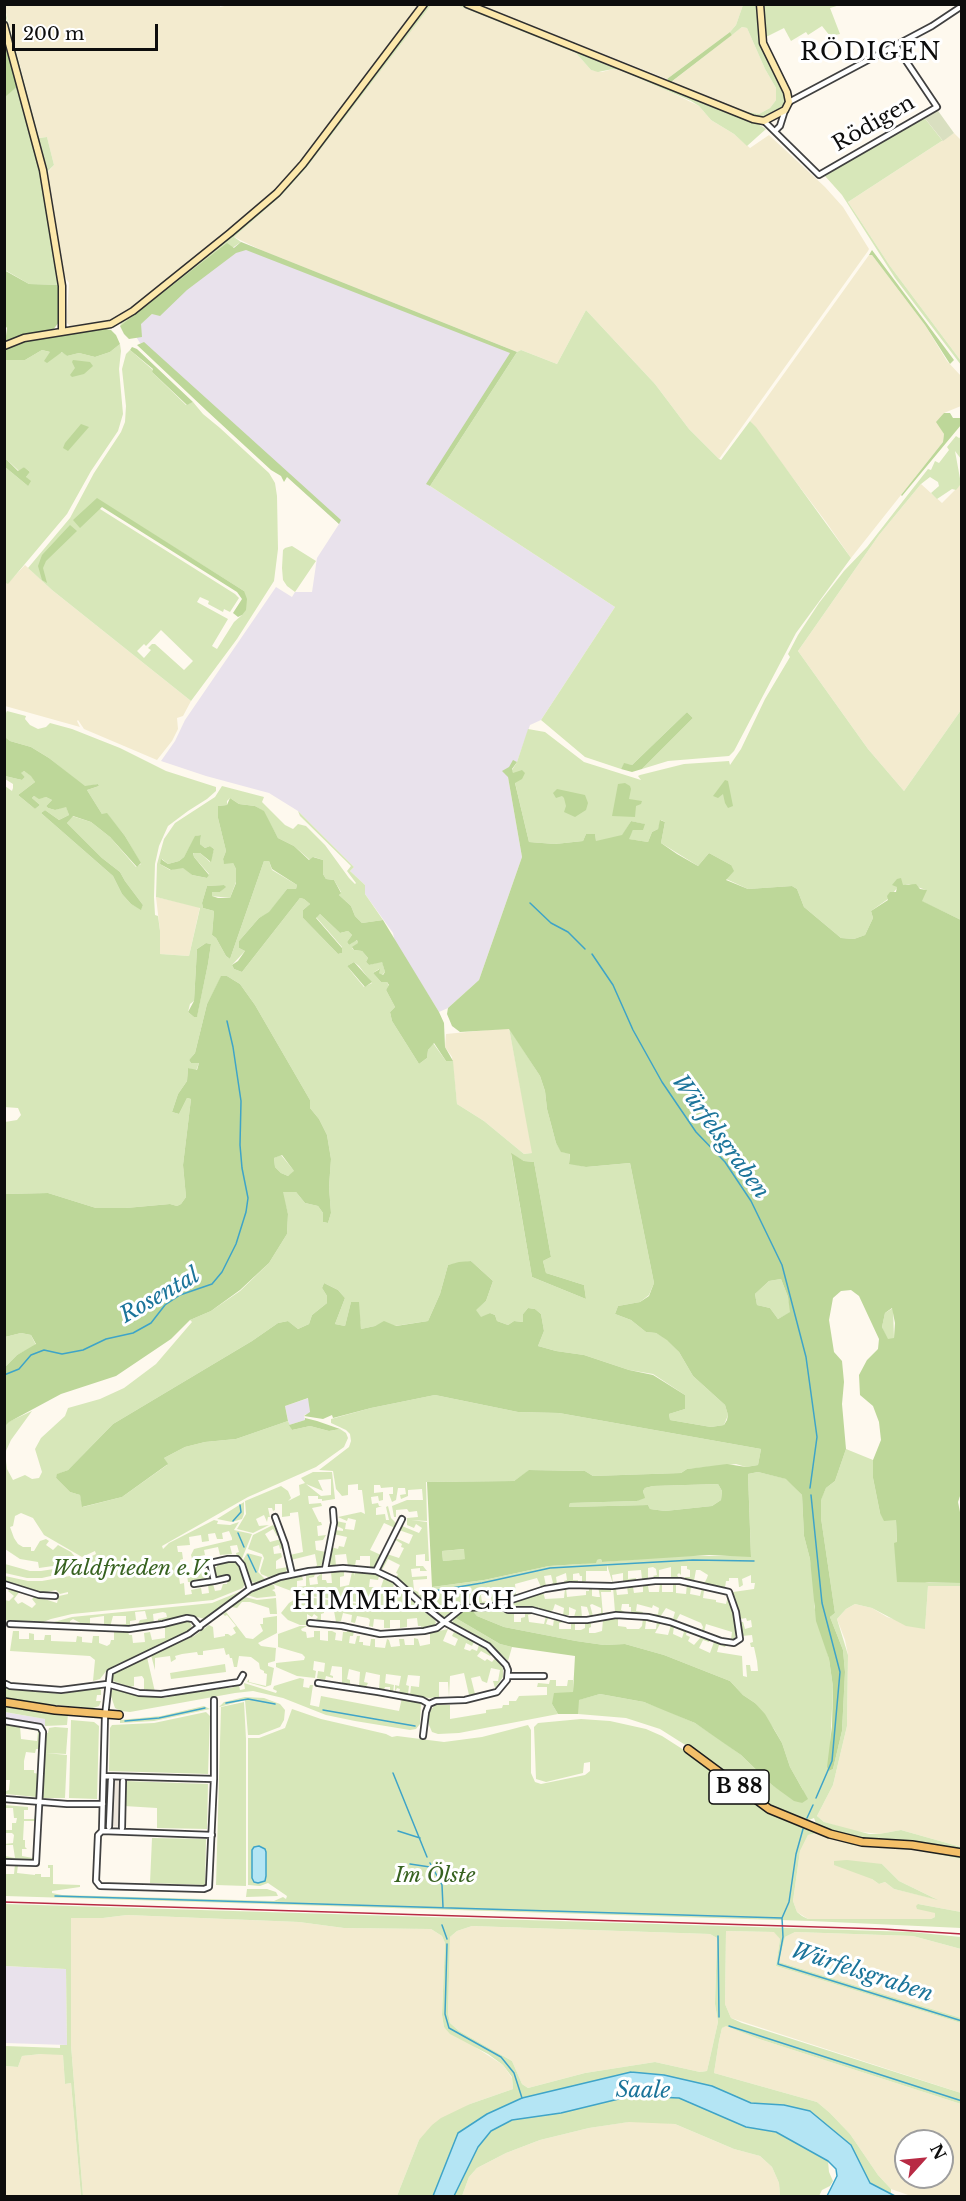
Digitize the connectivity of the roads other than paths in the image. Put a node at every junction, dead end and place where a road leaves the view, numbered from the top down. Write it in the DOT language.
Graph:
graph roads {
  1 [pos="424,4"];
  2 [pos="467,4"];
  3 [pos="760,4"];
  4 [pos="962,6"];
  5 [pos="4,25"];
  6 [pos="896,46"];
  7 [pos="789,102"];
  8 [pos="785,110"];
  9 [pos="764,121"];
  10 [pos="776,130"];
  11 [pos="62,332"];
  12 [pos="4,346"];
  13 [pos="333,1509"];
  14 [pos="275,1517"];
  15 [pos="402,1519"];
  16 [pos="210,1562"];
  17 [pos="201,1565"];
  18 [pos="326,1569"];
  19 [pos="376,1571"];
  20 [pos="292,1574"];
  21 [pos="227,1578"];
  22 [pos="214,1581"];
  23 [pos="4,1584"];
  24 [pos="194,1584"];
  25 [pos="250,1589"];
  26 [pos="55,1596"];
  27 [pos="497,1604"];
  28 [pos="444,1622"];
  29 [pos="310,1623"];
  30 [pos="10,1624"];
  31 [pos="200,1627"];
  32 [pos="243,1675"];
  33 [pos="508,1676"];
  34 [pos="544,1677"];
  35 [pos="318,1683"];
  36 [pos="6,1684"];
  37 [pos="108,1684"];
  38 [pos="214,1700"];
  39 [pos="4,1702"];
  40 [pos="429,1704"];
  41 [pos="105,1714"];
  42 [pos="119,1715"];
  43 [pos="4,1721"];
  44 [pos="423,1736"];
  45 [pos="688,1749"];
  46 [pos="104,1776"];
  47 [pos="214,1779"];
  48 [pos="4,1799"];
  49 [pos="109,1800"];
  50 [pos="39,1802"];
  51 [pos="123,1802"];
  52 [pos="102,1804"];
  53 [pos="110,1808"];
  54 [pos="123,1808"];
  55 [pos="109,1827"];
  56 [pos="122,1827"];
  57 [pos="102,1831"];
  58 [pos="212,1835"];
  59 [pos="962,1853"];
  60 [pos="4,1862"];
  1 -- 11 [label="street"];
  2 -- 9 [label="street"];
  3 -- 7 [label="street"];
  4 -- 6 [label="street"];
  5 -- 11 [label="street"];
  6 -- 7 [label="street"];
  6 -- 10 [label="street, Rödigen"];
  7 -- 8 [label="street"];
  8 -- 9 [label="street"];
  8 -- 10 [label="street"];
  9 -- 10 [label="street, Rödigen"];
  11 -- 12 [label="street"];
  13 -- 18 [label="street"];
  14 -- 20 [label="street"];
  15 -- 19 [label="street"];
  16 -- 17 [label="street"];
  16 -- 22 [label="street"];
  16 -- 25 [label="street"];
  18 -- 19 [label="street"];
  18 -- 20 [label="street"];
  19 -- 28 [label="street"];
  20 -- 25 [label="street"];
  21 -- 22 [label="street"];
  22 -- 24 [label="street"];
  23 -- 26 [label="street"];
  25 -- 31 [label="street"];
  27 -- 27 [label="street"];
  27 -- 28 [label="street"];
  28 -- 29 [label="street"];
  28 -- 33 [label="street"];
  30 -- 31 [label="street"];
  31 -- 37 [label="street"];
  32 -- 37 [label="street"];
  33 -- 34 [label="street"];
  33 -- 40 [label="street"];
  35 -- 40 [label="street"];
  36 -- 37 [label="street"];
  37 -- 41 [label="street"];
  38 -- 47 [label="street"];
  39 -- 41 [label="main road"];
  40 -- 44 [label="street"];
  41 -- 42 [label="main road"];
  41 -- 46 [label="street"];
  43 -- 50 [label="street"];
  45 -- 59 [label="main road, B 88"];
  46 -- 47 [label="street"];
  46 -- 52 [label="street"];
  47 -- 58 [label="street"];
  48 -- 50 [label="street"];
  49 -- 51 [label="street"];
  49 -- 51 [label="street"];
  49 -- 53 [label="street"];
  50 -- 52 [label="street"];
  50 -- 60 [label="street"];
  51 -- 54 [label="street"];
  52 -- 57 [label="street"];
  53 -- 54 [label="street"];
  53 -- 55 [label="street"];
  54 -- 56 [label="street"];
  57 -- 58 [label="street"];
  57 -- 58 [label="street"];
}
